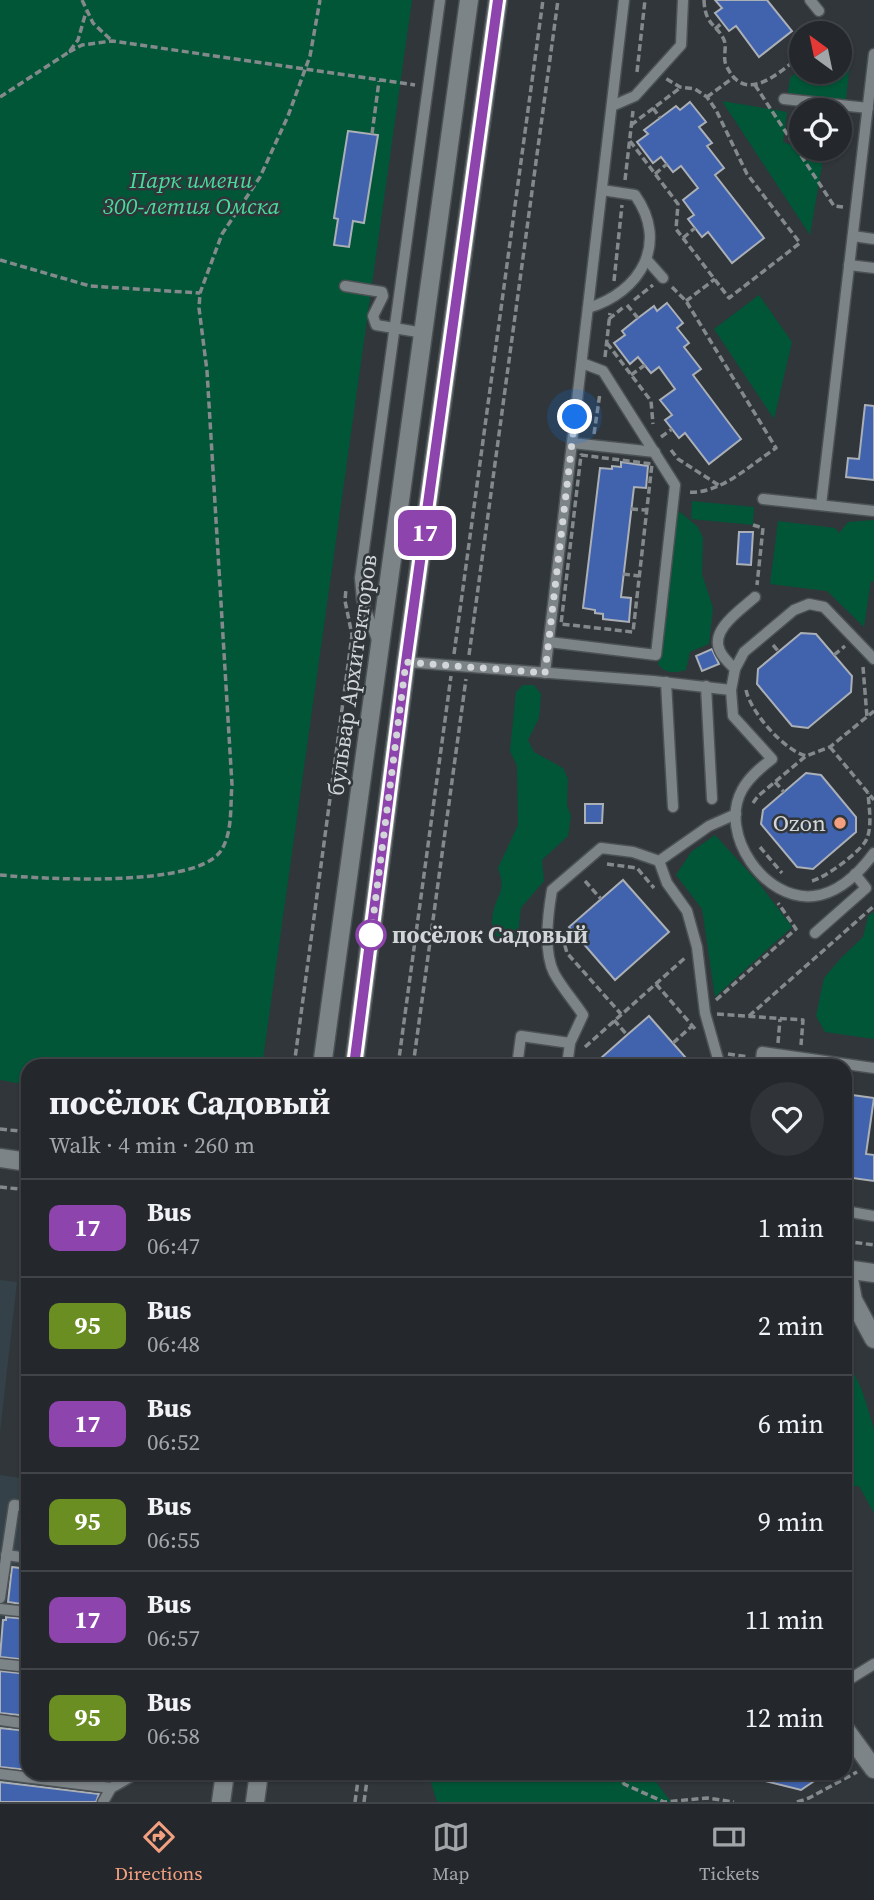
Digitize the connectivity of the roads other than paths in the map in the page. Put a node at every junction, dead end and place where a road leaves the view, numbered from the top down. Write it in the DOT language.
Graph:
graph roads {
  1 [pos="440,0"];
  2 [pos="470,0"];
  3 [pos="498,0"];
  4 [pos="625,0"];
  5 [pos="683,0"];
  6 [pos="810,0"];
  7 [pos="819,11"];
  8 [pos="874,54"];
  9 [pos="784,99"];
  10 [pos="612,106"];
  11 [pos="868,108"];
  12 [pos="602,190"];
  13 [pos="853,236"];
  14 [pos="874,239"];
  15 [pos="648,260"];
  16 [pos="849,265"];
  17 [pos="874,268"];
  18 [pos="663,278"];
  19 [pos="345,286"];
  20 [pos="588,308"];
  21 [pos="395,329"];
  22 [pos="424,333"];
  23 [pos="582,363"];
  24 [pos="572,443"];
  25 [pos="655,452"];
  26 [pos="763,499"];
  27 [pos="821,505"];
  28 [pos="874,511"];
  29 [pos="755,597"];
  30 [pos="549,642"];
  31 [pos="380,648"];
  32 [pos="874,658"];
  33 [pos="406,662"];
  34 [pos="735,669"];
  35 [pos="545,673"];
  36 [pos="666,682"];
  37 [pos="706,686"];
  38 [pos="731,690"];
  39 [pos="712,799"];
  40 [pos="673,807"];
  41 [pos="736,814"];
  42 [pos="874,853"];
  43 [pos="659,861"];
  44 [pos="855,874"];
  45 [pos="815,933"];
  46 [pos="570,1043"];
  47 [pos="323,1059"];
  48 [pos="355,1059"];
  49 [pos="518,1059"];
  50 [pos="568,1059"];
  51 [pos="718,1059"];
  52 [pos="761,1059"];
  53 [pos="813,1059"];
  54 [pos="852,1065"];
  55 [pos="874,1068"];
  56 [pos="0,1158"];
  57 [pos="21,1161"];
  58 [pos="852,1212"];
  59 [pos="874,1216"];
  60 [pos="852,1270"];
  61 [pos="874,1273"];
  62 [pos="852,1307"];
  63 [pos="874,1339"];
  64 [pos="21,1506"];
  65 [pos="6,1555"];
  66 [pos="21,1557"];
  67 [pos="0,1598"];
  68 [pos="0,1609"];
  69 [pos="21,1611"];
  70 [pos="0,1664"];
  71 [pos="874,1664"];
  72 [pos="21,1666"];
  73 [pos="852,1678"];
  74 [pos="0,1720"];
  75 [pos="21,1723"];
  76 [pos="852,1739"];
  77 [pos="872,1767"];
  78 [pos="0,1774"];
  79 [pos="21,1777"];
  80 [pos="48,1780"];
  81 [pos="125,1780"];
  82 [pos="224,1780"];
  83 [pos="258,1780"];
  84 [pos="111,1788"];
  85 [pos="103,1802"];
  86 [pos="220,1802"];
  87 [pos="256,1802"];
  1 -- 21 [label="lane"];
  2 -- 22 [label="main road, бульвар Архитекторов"];
  3 -- 33 [label="main road"];
  4 -- 10 [label="lane"];
  5 -- 10 [label="lane"];
  6 -- 7 [label="lane"];
  8 -- 11 [label="lane"];
  9 -- 11 [label="lane"];
  10 -- 12 [label="lane"];
  11 -- 13 [label="lane"];
  12 -- 15 [label="lane"];
  12 -- 20 [label="lane"];
  13 -- 14 [label="lane"];
  13 -- 16 [label="lane"];
  15 -- 18 [label="lane"];
  15 -- 20 [label="lane"];
  16 -- 17 [label="lane"];
  16 -- 27 [label="lane"];
  19 -- 21 [label="lane"];
  20 -- 23 [label="lane"];
  21 -- 22 [label="lane"];
  21 -- 31 [label="lane"];
  22 -- 31 [label="main road, бульвар Архитекторов"];
  23 -- 24 [label="lane"];
  23 -- 25 [label="lane"];
  24 -- 25 [label="lane"];
  24 -- 30 [label="lane"];
  25 -- 30 [label="lane"];
  26 -- 27 [label="lane"];
  27 -- 28 [label="lane"];
  29 -- 34 [label="lane"];
  30 -- 35 [label="lane"];
  31 -- 47 [label="main road, бульвар Архитекторов"];
  32 -- 34 [label="lane"];
  33 -- 35 [label="lane"];
  33 -- 48 [label="main road"];
  34 -- 38 [label="lane"];
  35 -- 36 [label="lane"];
  36 -- 37 [label="lane"];
  36 -- 40 [label="lane"];
  37 -- 38 [label="lane"];
  37 -- 39 [label="lane"];
  38 -- 41 [label="lane"];
  41 -- 43 [label="lane"];
  41 -- 44 [label="lane"];
  42 -- 44 [label="lane"];
  43 -- 46 [label="lane"];
  43 -- 51 [label="lane"];
  44 -- 45 [label="lane"];
  46 -- 49 [label="lane"];
  46 -- 50 [label="lane"];
  52 -- 53 [label="lane"];
  54 -- 55 [label="lane"];
  56 -- 57 [label="main road"];
  58 -- 59 [label="lane"];
  60 -- 61 [label="main road"];
  62 -- 63 [label="main road"];
  64 -- 65 [label="lane"];
  65 -- 66 [label="lane"];
  65 -- 67 [label="lane"];
  68 -- 69 [label="lane"];
  70 -- 72 [label="lane"];
  71 -- 73 [label="lane"];
  74 -- 75 [label="lane"];
  76 -- 77 [label="main road"];
  78 -- 79 [label="lane"];
  80 -- 84 [label="lane"];
  81 -- 84 [label="lane"];
  82 -- 86 [label="main road"];
  83 -- 87 [label="main road"];
  84 -- 85 [label="lane"];
}
